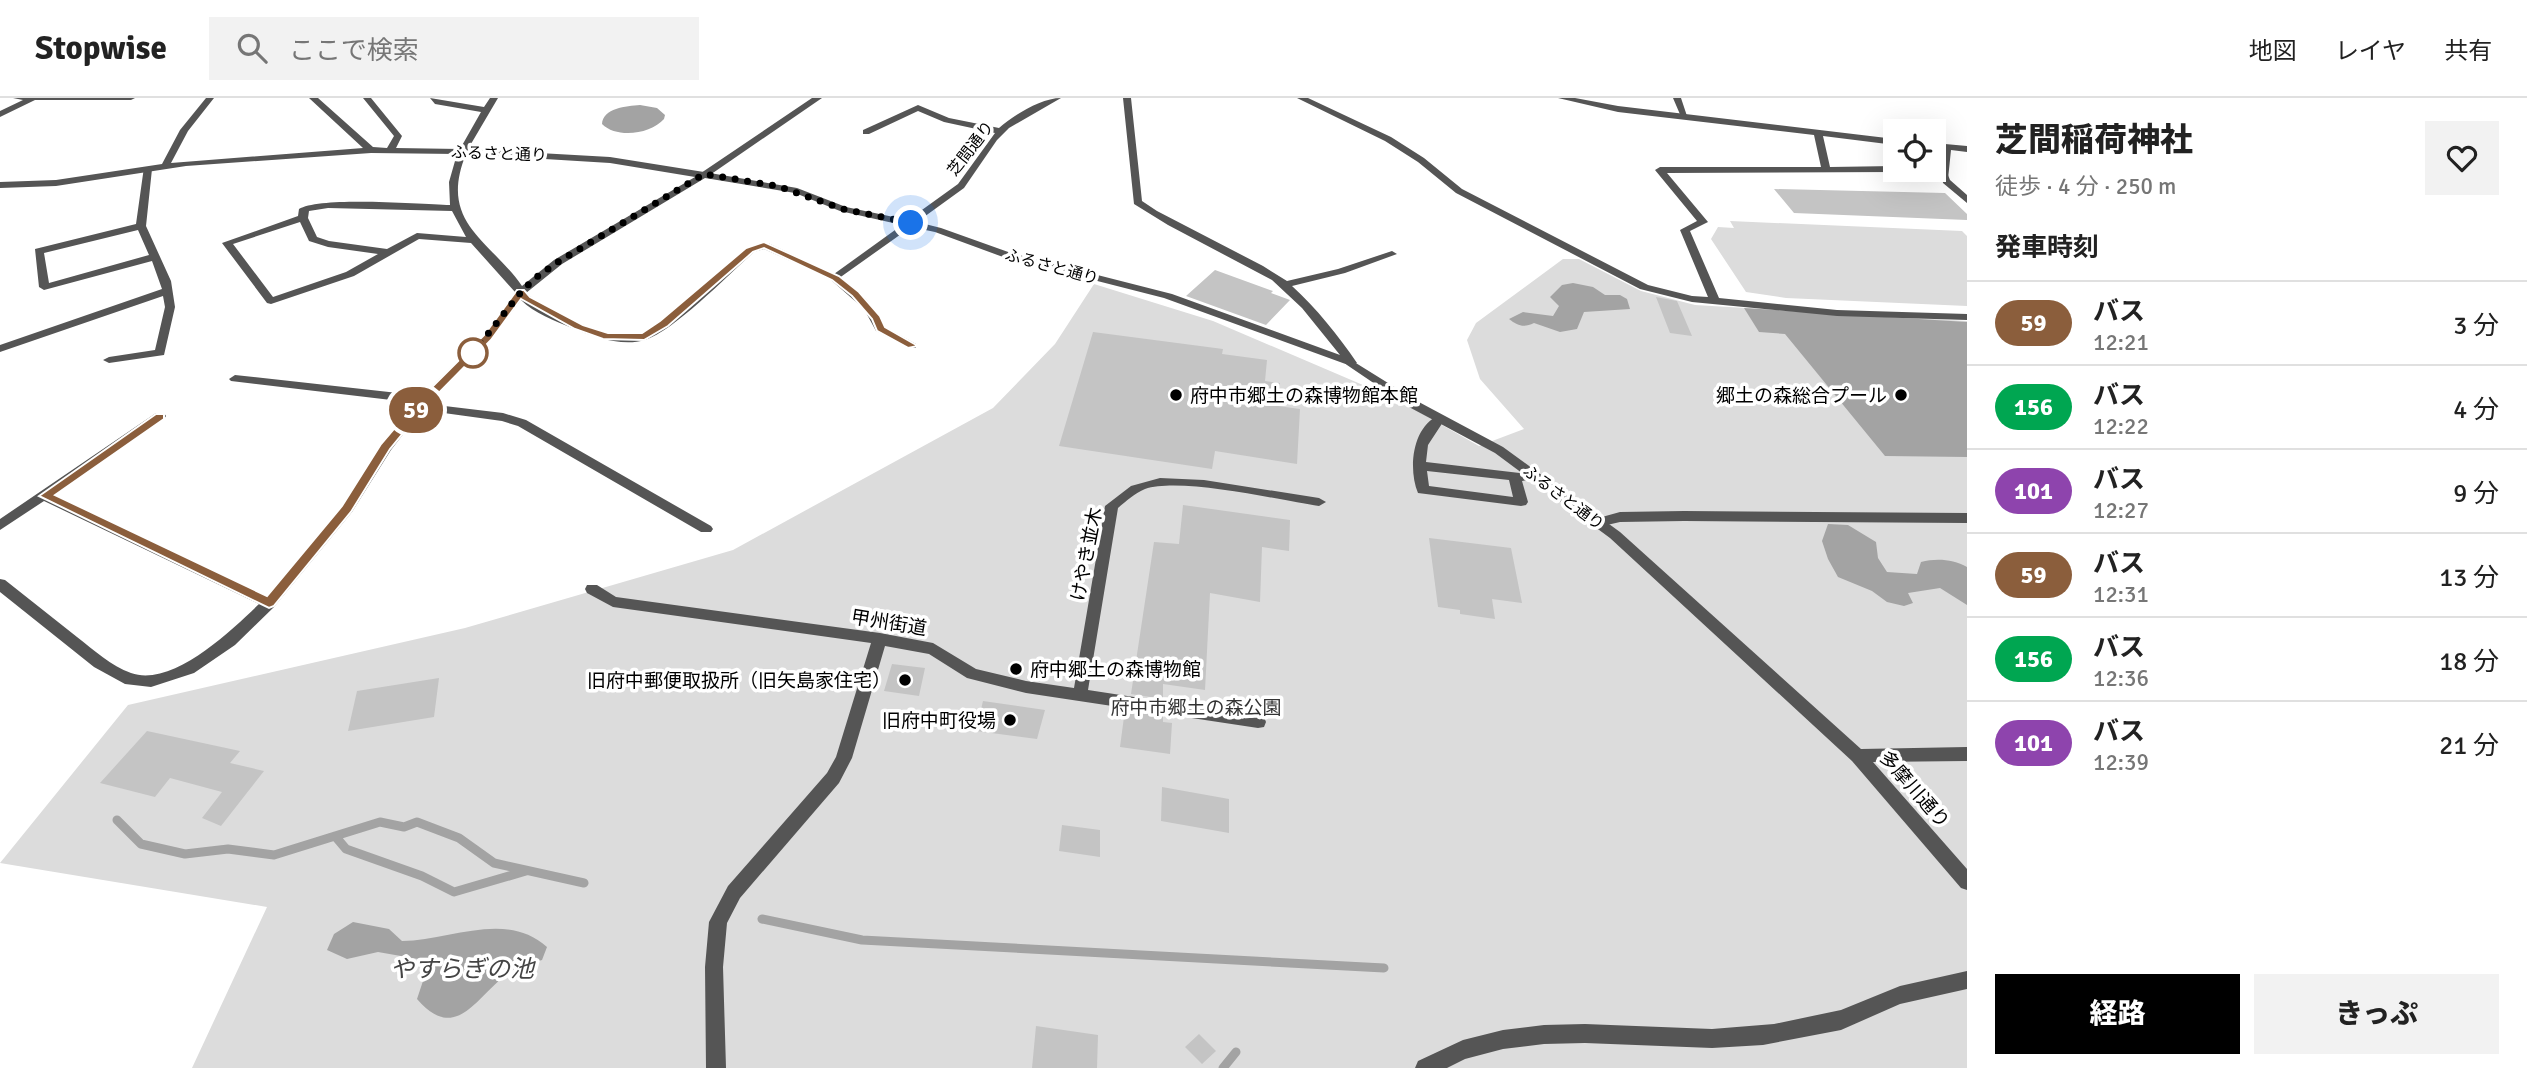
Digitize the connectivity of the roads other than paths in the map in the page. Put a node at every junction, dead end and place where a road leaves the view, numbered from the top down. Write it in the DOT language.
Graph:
graph roads {
  1 [pos="17,98"];
  2 [pos="131,98"];
  3 [pos="210,98"];
  4 [pos="315,98"];
  5 [pos="367,98"];
  6 [pos="434,98"];
  7 [pos="494,98"];
  8 [pos="818,98"];
  9 [pos="1057,98"];
  10 [pos="1127,98"];
  11 [pos="1301,98"];
  12 [pos="1562,98"];
  13 [pos="1677,98"];
  14 [pos="32,99"];
  15 [pos="486,110"];
  16 [pos="0,114"];
  17 [pos="1685,117"];
  18 [pos="1000,131"];
  19 [pos="866,132"];
  20 [pos="1818,134"];
  21 [pos="1883,141"];
  22 [pos="1947,148"];
  23 [pos="1967,149"];
  24 [pos="370,150"];
  25 [pos="390,150"];
  26 [pos="462,152"];
  27 [pos="1946,162"];
  28 [pos="165,166"];
  29 [pos="146,169"];
  30 [pos="1826,169"];
  31 [pos="1883,169"];
  32 [pos="704,174"];
  33 [pos="1946,181"];
  34 [pos="0,185"];
  35 [pos="1967,200"];
  36 [pos="457,208"];
  37 [pos="303,218"];
  38 [pos="911,223"];
  39 [pos="141,226"];
  40 [pos="472,240"];
  41 [pos="388,252"];
  42 [pos="1392,254"];
  43 [pos="154,257"];
  44 [pos="835,278"];
  45 [pos="1284,285"];
  46 [pos="167,291"];
  47 [pos="521,292"];
  48 [pos="1715,301"];
  49 [pos="1967,317"];
  50 [pos="912,346"];
  51 [pos="0,349"];
  52 [pos="109,360"];
  53 [pos="1351,363"];
  54 [pos="235,379"];
  55 [pos="422,403"];
  56 [pos="160,416"];
  57 [pos="1440,419"];
  58 [pos="1420,466"];
  59 [pos="1536,476"];
  60 [pos="1515,478"];
  61 [pos="45,496"];
  62 [pos="1319,502"];
  63 [pos="1967,518"];
  64 [pos="1607,520"];
  65 [pos="0,525"];
  66 [pos="706,529"];
  67 [pos="0,584"];
  68 [pos="592,589"];
  69 [pos="269,603"];
  70 [pos="880,639"];
  71 [pos="1080,695"];
  72 [pos="1258,722"];
  73 [pos="1967,754"];
  74 [pos="1858,756"];
  75 [pos="1967,882"];
  76 [pos="1967,980"];
  77 [pos="716,1068"];
  78 [pos="1425,1068"];
  1 -- 14 [label="street"];
  2 -- 14 [label="street"];
  3 -- 28 [label="street"];
  4 -- 24 [label="street"];
  5 -- 25 [label="street"];
  6 -- 15 [label="street"];
  7 -- 15 [label="street"];
  8 -- 32 [label="street"];
  9 -- 18 [label="street, 芝間通り"];
  10 -- 45 [label="street"];
  11 -- 48 [label="street"];
  12 -- 17 [label="street"];
  13 -- 17 [label="street"];
  14 -- 16 [label="street"];
  15 -- 26 [label="street"];
  17 -- 20 [label="street"];
  18 -- 19 [label="street"];
  18 -- 38 [label="street, 芝間通り"];
  20 -- 21 [label="street"];
  20 -- 30 [label="street"];
  22 -- 23 [label="street"];
  22 -- 27 [label="street"];
  24 -- 25 [label="street, ふるさと通り"];
  24 -- 28 [label="street, ふるさと通り"];
  25 -- 26 [label="street, ふるさと通り"];
  26 -- 32 [label="street, ふるさと通り"];
  26 -- 36 [label="street"];
  28 -- 29 [label="street, ふるさと通り"];
  29 -- 34 [label="street, ふるさと通り"];
  29 -- 39 [label="street"];
  30 -- 31 [label="street"];
  30 -- 48 [label="street"];
  32 -- 38 [label="street, ふるさと通り"];
  32 -- 47 [label="street"];
  33 -- 35 [label="street"];
  36 -- 37 [label="street"];
  36 -- 40 [label="street"];
  37 -- 41 [label="street"];
  37 -- 41 [label="street"];
  38 -- 44 [label="street, 芝間通り"];
  38 -- 53 [label="street, ふるさと通り"];
  39 -- 43 [label="street"];
  39 -- 43 [label="street"];
  40 -- 41 [label="street"];
  40 -- 47 [label="street"];
  42 -- 45 [label="street"];
  43 -- 46 [label="street"];
  44 -- 47 [label="street"];
  44 -- 50 [label="street"];
  45 -- 53 [label="street"];
  46 -- 51 [label="street"];
  46 -- 52 [label="street"];
  47 -- 55 [label="street"];
  48 -- 49 [label="street"];
  53 -- 57 [label="street, ふるさと通り"];
  54 -- 55 [label="street"];
  55 -- 66 [label="street"];
  55 -- 69 [label="street"];
  56 -- 61 [label="street"];
  57 -- 58 [label="street"];
  57 -- 59 [label="street, ふるさと通り"];
  58 -- 60 [label="street"];
  58 -- 60 [label="street"];
  59 -- 60 [label="street"];
  59 -- 74 [label="street, ふるさと通り"];
  61 -- 65 [label="street"];
  61 -- 69 [label="street"];
  62 -- 71 [label="street, けやき並木"];
  63 -- 64 [label="street"];
  67 -- 69 [label="street"];
  68 -- 70 [label="street, 甲州街道"];
  70 -- 71 [label="street, 甲州街道"];
  70 -- 77 [label="street"];
  71 -- 72 [label="street, 甲州街道"];
  73 -- 74 [label="street"];
  74 -- 75 [label="street, 多摩川通り"];
  76 -- 78 [label="street"];
}
